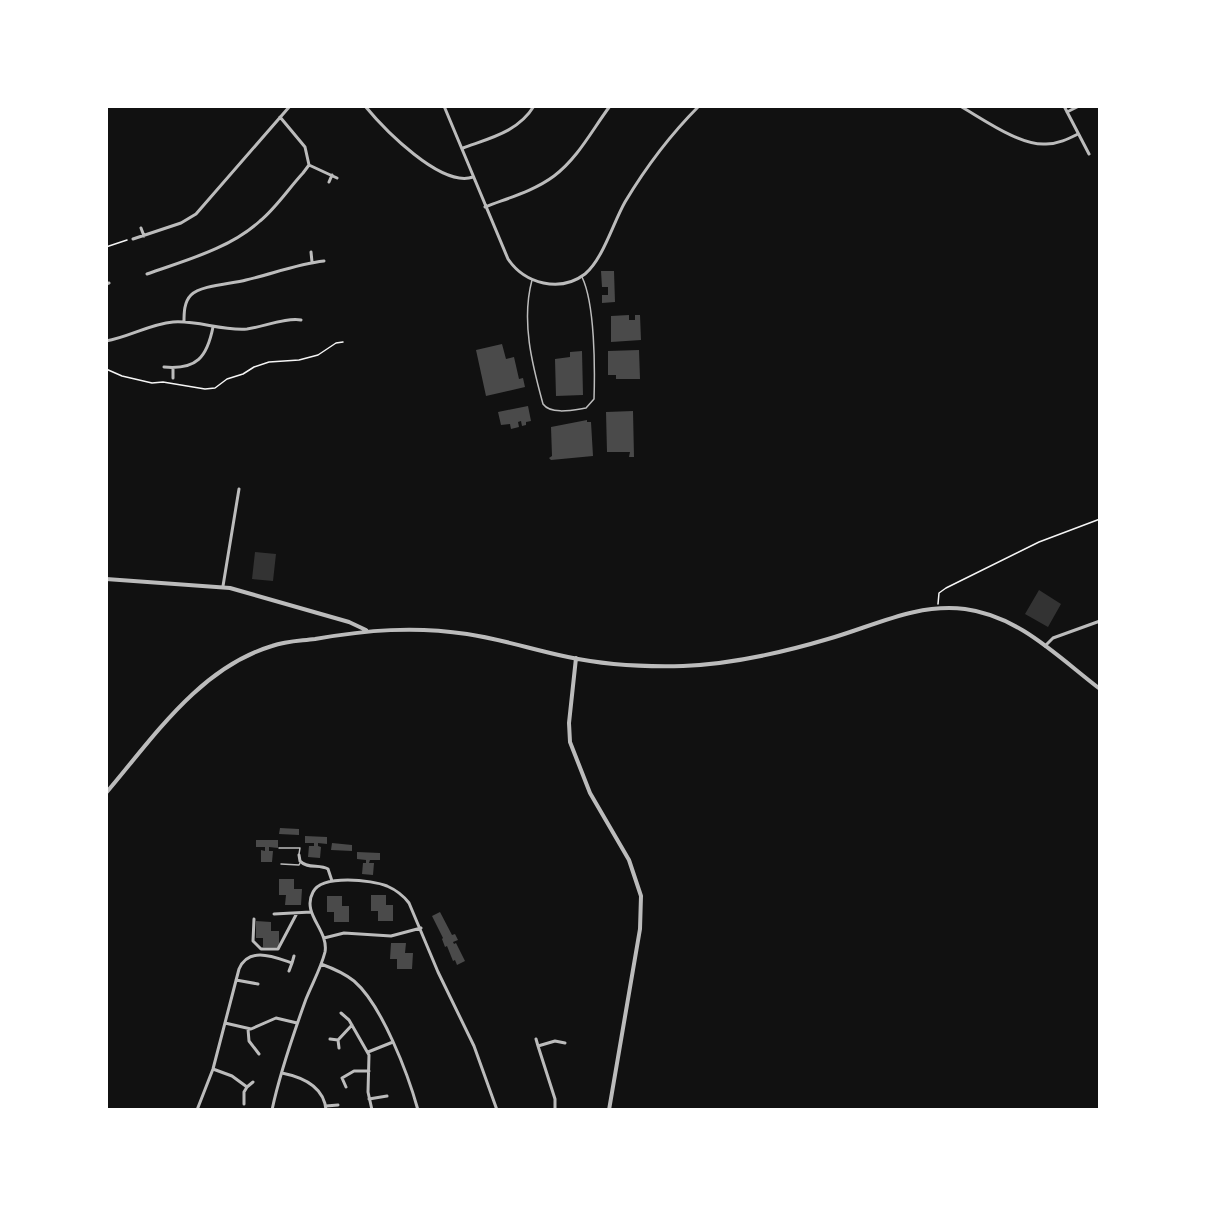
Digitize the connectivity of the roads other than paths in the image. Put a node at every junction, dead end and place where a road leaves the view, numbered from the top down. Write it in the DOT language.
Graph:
graph roads {
  1 [pos="290,106"];
  2 [pos="365,106"];
  3 [pos="444,106"];
  4 [pos="534,106"];
  5 [pos="610,106"];
  6 [pos="699,106"];
  7 [pos="960,106"];
  8 [pos="1064,106"];
  9 [pos="1079,106"];
  10 [pos="1067,112"];
  11 [pos="280,117"];
  12 [pos="1078,134"];
  13 [pos="462,149"];
  14 [pos="1089,154"];
  15 [pos="309,165"];
  16 [pos="332,175"];
  17 [pos="473,177"];
  18 [pos="337,178"];
  19 [pos="329,182"];
  20 [pos="485,207"];
  21 [pos="141,228"];
  22 [pos="144,236"];
  23 [pos="133,239"];
  24 [pos="311,252"];
  25 [pos="324,261"];
  26 [pos="312,262"];
  27 [pos="147,274"];
  28 [pos="581,276"];
  29 [pos="532,280"];
  30 [pos="301,320"];
  31 [pos="184,322"];
  32 [pos="213,327"];
  33 [pos="106,341"];
  34 [pos="164,368"];
  35 [pos="174,368"];
  36 [pos="173,378"];
  37 [pos="239,489"];
  38 [pos="106,579"];
  39 [pos="223,586"];
  40 [pos="1100,621"];
  41 [pos="366,630"];
  42 [pos="1044,646"];
  43 [pos="576,658"];
  44 [pos="1100,688"];
  45 [pos="106,793"];
  46 [pos="279,848"];
  47 [pos="300,855"];
  48 [pos="300,862"];
  49 [pos="281,864"];
  50 [pos="332,881"];
  51 [pos="311,912"];
  52 [pos="297,913"];
  53 [pos="274,914"];
  54 [pos="254,919"];
  55 [pos="421,928"];
  56 [pos="324,938"];
  57 [pos="294,956"];
  58 [pos="292,963"];
  59 [pos="321,964"];
  60 [pos="289,971"];
  61 [pos="236,980"];
  62 [pos="258,984"];
  63 [pos="341,1013"];
  64 [pos="225,1023"];
  65 [pos="297,1023"];
  66 [pos="352,1025"];
  67 [pos="248,1029"];
  68 [pos="330,1039"];
  69 [pos="536,1039"];
  70 [pos="338,1040"];
  71 [pos="393,1042"];
  72 [pos="565,1043"];
  73 [pos="538,1046"];
  74 [pos="339,1048"];
  75 [pos="368,1052"];
  76 [pos="259,1054"];
  77 [pos="213,1069"];
  78 [pos="369,1071"];
  79 [pos="282,1073"];
  80 [pos="254,1082"];
  81 [pos="247,1087"];
  82 [pos="346,1087"];
  83 [pos="387,1096"];
  84 [pos="369,1099"];
  85 [pos="244,1104"];
  86 [pos="338,1105"];
  87 [pos="326,1108"];
  88 [pos="197,1110"];
  89 [pos="272,1110"];
  90 [pos="372,1110"];
  91 [pos="418,1110"];
  92 [pos="497,1110"];
  93 [pos="555,1110"];
  94 [pos="609,1110"];
  1 -- 11 [label="street"];
  2 -- 17 [label="street"];
  3 -- 13 [label="street"];
  4 -- 13 [label="street"];
  5 -- 20 [label="street"];
  6 -- 28 [label="street"];
  7 -- 12 [label="street"];
  8 -- 10 [label="street"];
  9 -- 10 [label="street"];
  10 -- 12 [label="street"];
  11 -- 15 [label="street"];
  11 -- 22 [label="street"];
  12 -- 14 [label="street"];
  13 -- 17 [label="street"];
  15 -- 16 [label="street"];
  15 -- 27 [label="street"];
  16 -- 18 [label="street"];
  16 -- 19 [label="street"];
  17 -- 20 [label="street"];
  20 -- 29 [label="street"];
  21 -- 22 [label="street"];
  22 -- 23 [label="street"];
  24 -- 26 [label="street"];
  25 -- 26 [label="street"];
  26 -- 31 [label="street"];
  28 -- 29 [label="street"];
  28 -- 29 [label="lane"];
  30 -- 32 [label="street"];
  31 -- 32 [label="street"];
  31 -- 33 [label="street"];
  32 -- 35 [label="street"];
  34 -- 35 [label="street"];
  35 -- 36 [label="street"];
  37 -- 39 [label="street"];
  38 -- 39 [label="street"];
  39 -- 41 [label="street"];
  40 -- 42 [label="street"];
  41 -- 43 [label="street"];
  41 -- 45 [label="street"];
  42 -- 43 [label="street"];
  42 -- 44 [label="street"];
  43 -- 94 [label="street"];
  46 -- 47 [label="lane"];
  47 -- 48 [label="street"];
  48 -- 49 [label="lane"];
  48 -- 50 [label="street"];
  50 -- 51 [label="street"];
  50 -- 55 [label="street"];
  51 -- 52 [label="street"];
  51 -- 56 [label="street"];
  52 -- 53 [label="street"];
  52 -- 54 [label="street"];
  55 -- 56 [label="street"];
  55 -- 92 [label="street"];
  56 -- 59 [label="street"];
  57 -- 58 [label="street"];
  58 -- 60 [label="street"];
  58 -- 61 [label="street"];
  59 -- 65 [label="street"];
  59 -- 71 [label="street"];
  61 -- 62 [label="street"];
  61 -- 64 [label="street"];
  63 -- 66 [label="street"];
  64 -- 67 [label="street"];
  64 -- 77 [label="street"];
  65 -- 67 [label="street"];
  65 -- 79 [label="street"];
  66 -- 70 [label="street"];
  66 -- 75 [label="street"];
  67 -- 76 [label="street"];
  68 -- 70 [label="street"];
  69 -- 73 [label="street"];
  70 -- 74 [label="street"];
  71 -- 75 [label="street"];
  71 -- 91 [label="street"];
  72 -- 73 [label="street"];
  73 -- 93 [label="street"];
  75 -- 78 [label="street"];
  77 -- 81 [label="street"];
  77 -- 88 [label="street"];
  78 -- 82 [label="street"];
  78 -- 84 [label="street"];
  79 -- 87 [label="street"];
  79 -- 89 [label="street"];
  80 -- 81 [label="street"];
  81 -- 85 [label="street"];
  83 -- 84 [label="street"];
  84 -- 90 [label="street"];
  86 -- 87 [label="street"];
}
